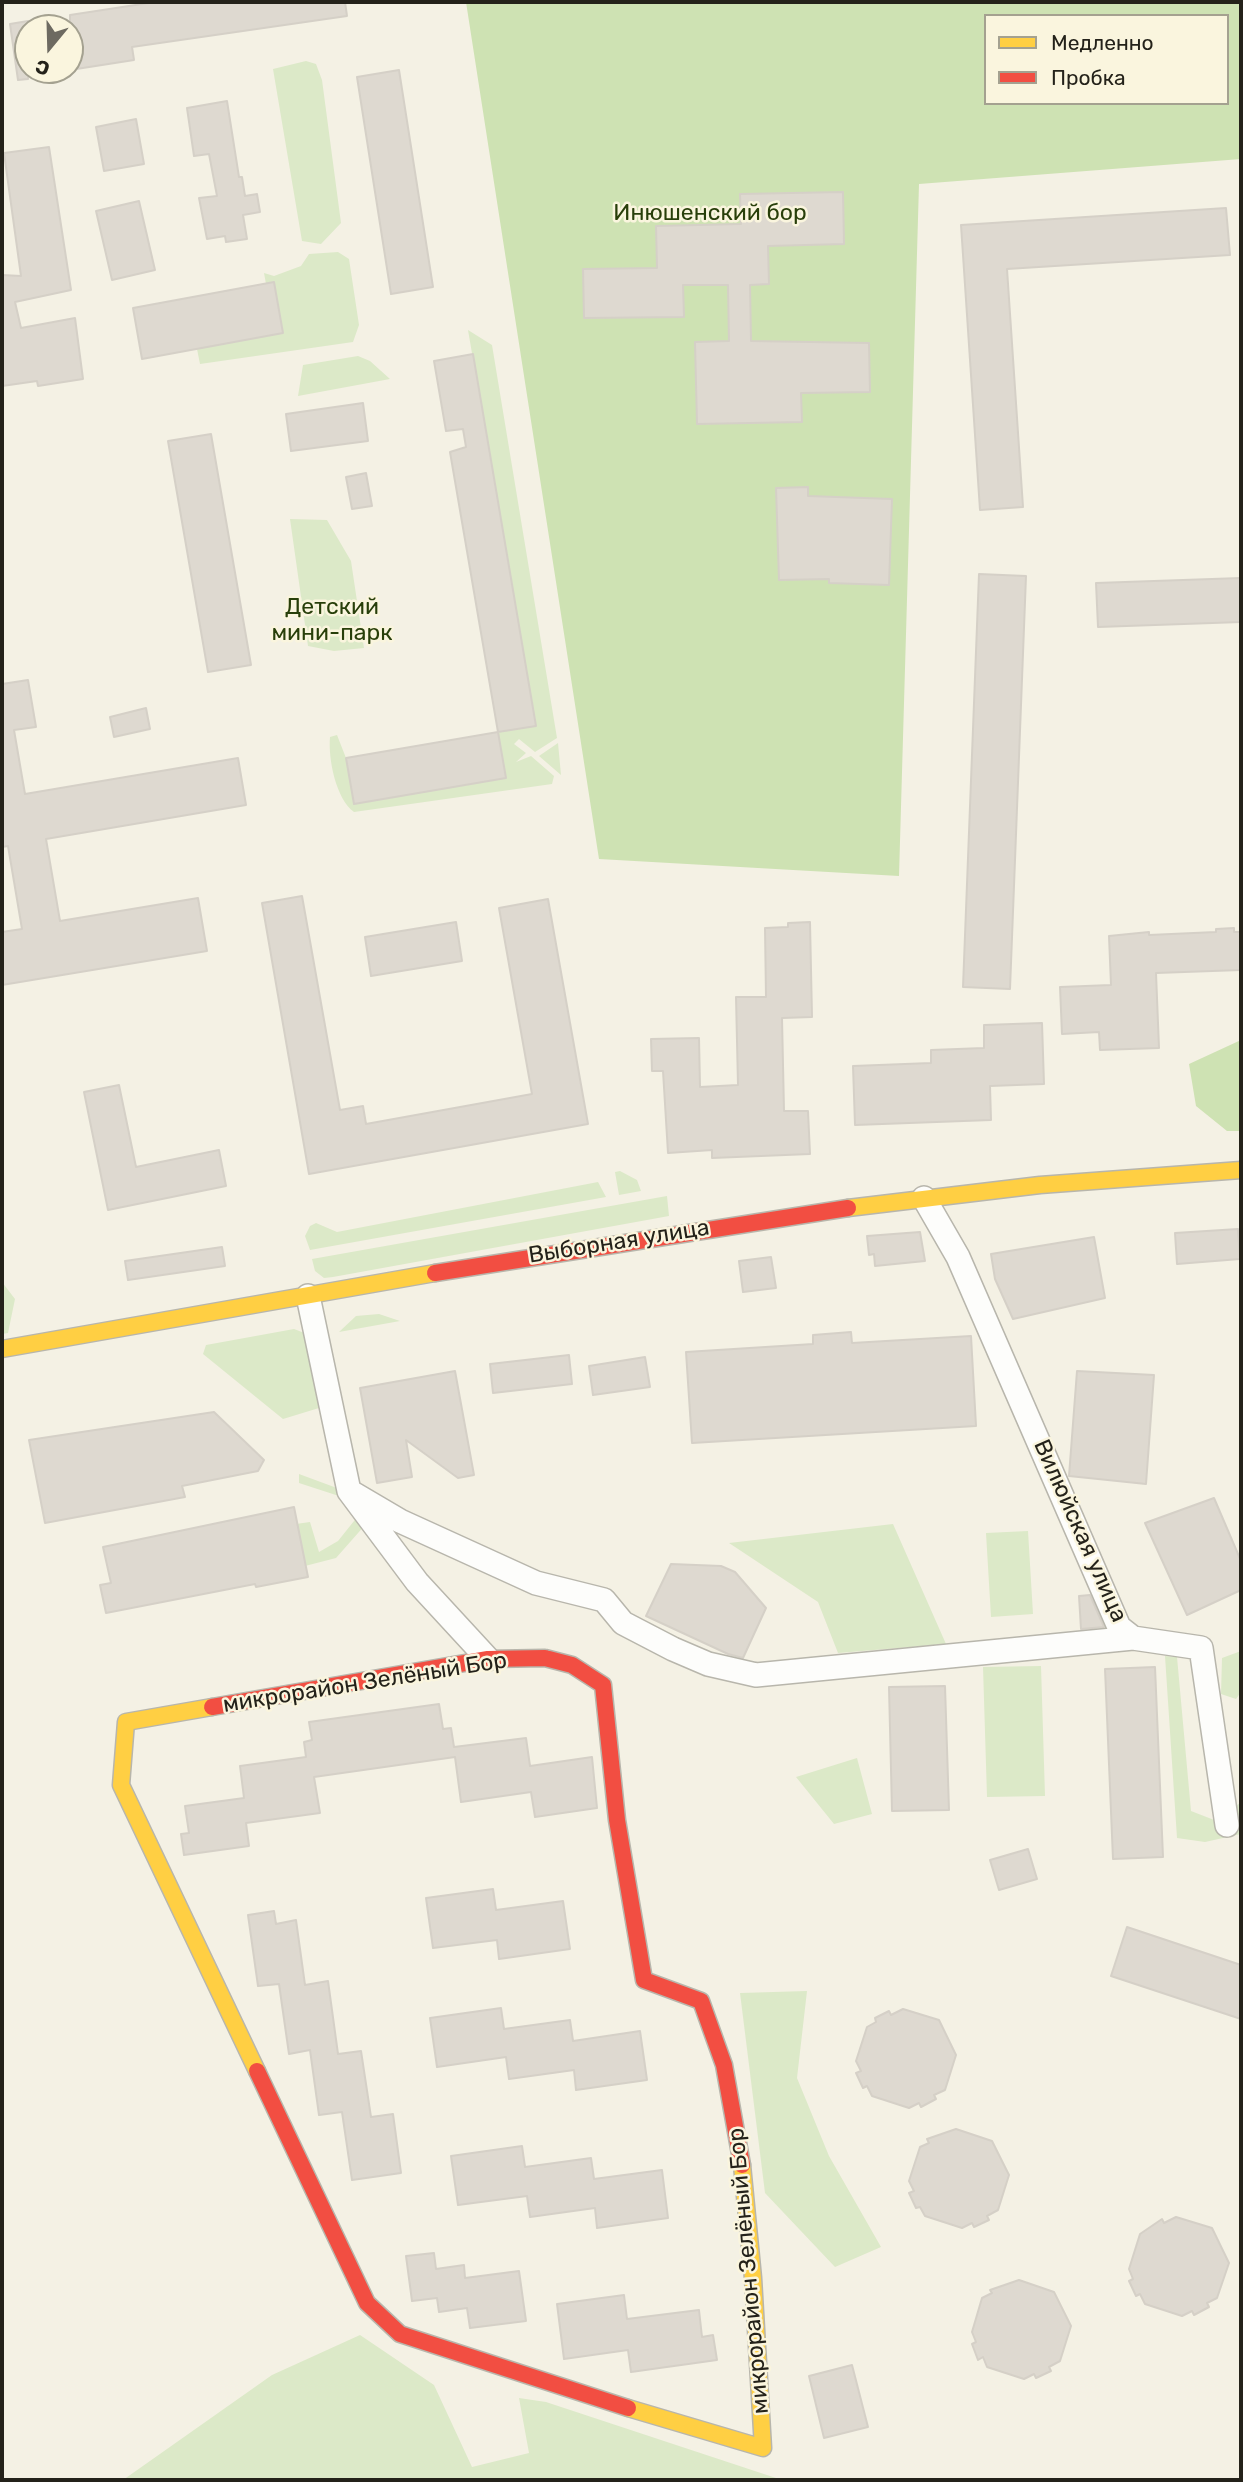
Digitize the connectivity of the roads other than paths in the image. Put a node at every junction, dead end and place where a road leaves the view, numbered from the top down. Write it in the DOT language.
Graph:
graph roads {
  1 [pos="1241,1170"];
  2 [pos="924,1198"];
  3 [pos="308,1296"];
  4 [pos="2,1349"];
  5 [pos="349,1492"];
  6 [pos="1133,1638"];
  7 [pos="488,1659"];
  8 [pos="1227,1825"];
  1 -- 2 [label="street, Выборная улица"];
  2 -- 3 [label="street, Выборная улица"];
  2 -- 6 [label="street, Вилюйская улица"];
  3 -- 4 [label="street, Выборная улица"];
  3 -- 5 [label="street"];
  5 -- 6 [label="street"];
  5 -- 7 [label="street"];
  6 -- 8 [label="street, Вилюйская улица"];
  7 -- 7 [label="street, микрорайон Зелёный Бор"];
}
